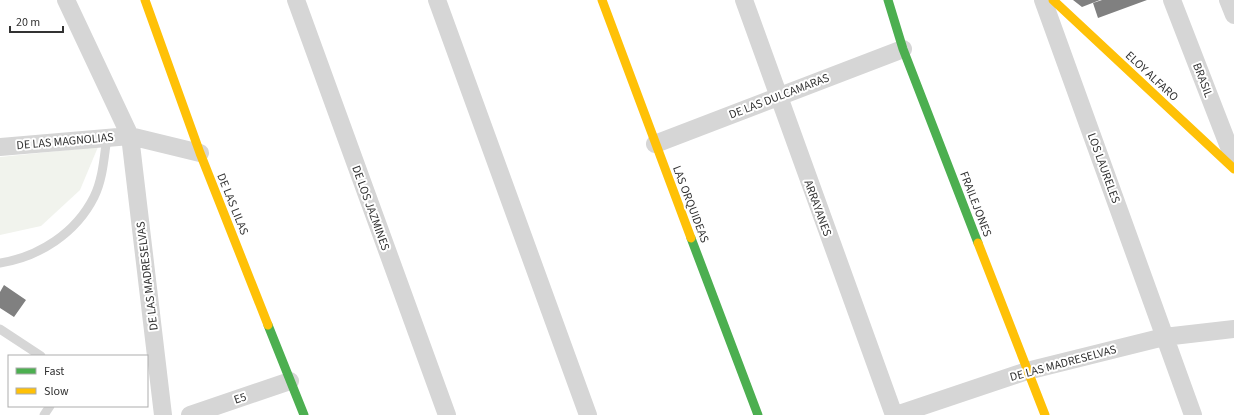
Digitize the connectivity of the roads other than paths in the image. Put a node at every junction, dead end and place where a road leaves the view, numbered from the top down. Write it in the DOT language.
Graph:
graph roads {
  1 [pos="66,0"];
  2 [pos="145,0"];
  3 [pos="296,0"];
  4 [pos="437,0"];
  5 [pos="602,0"];
  6 [pos="744,0"];
  7 [pos="888,0"];
  8 [pos="1043,0"];
  9 [pos="1053,0"];
  10 [pos="1172,0"];
  11 [pos="1228,0"];
  12 [pos="1234,15"];
  13 [pos="903,49"];
  14 [pos="778,96"];
  15 [pos="130,136"];
  16 [pos="107,137"];
  17 [pos="655,144"];
  18 [pos="0,147"];
  19 [pos="200,153"];
  20 [pos="1234,160"];
  21 [pos="1234,169"];
  22 [pos="0,263"];
  23 [pos="0,329"];
  24 [pos="1234,329"];
  25 [pos="1164,337"];
  26 [pos="39,355"];
  27 [pos="1027,371"];
  28 [pos="290,381"];
  29 [pos="163,415"];
  30 [pos="190,415"];
  31 [pos="304,415"];
  32 [pos="447,415"];
  33 [pos="588,415"];
  34 [pos="758,415"];
  35 [pos="895,415"];
  36 [pos="1045,415"];
  37 [pos="1193,415"];
  1 -- 15 [label="street, DE LAS MADRESELVAS"];
  2 -- 19 [label="street, DE LAS LILAS"];
  3 -- 32 [label="street, DE LOS JAZMINES"];
  4 -- 33 [label="street"];
  5 -- 17 [label="street, LAS ORQUIDEAS"];
  6 -- 14 [label="street, ARRAYANES"];
  7 -- 13 [label="street, FRAILEJONES"];
  8 -- 25 [label="street, LOS LAURELES"];
  9 -- 21 [label="street, ELOY ALFARO"];
  10 -- 20 [label="street, BRASIL"];
  11 -- 12 [label="street"];
  13 -- 14 [label="street, DE LAS DULCAMARAS"];
  13 -- 27 [label="street, FRAILEJONES"];
  14 -- 17 [label="street, DE LAS DULCAMARAS"];
  14 -- 35 [label="street, ARRAYANES"];
  15 -- 16 [label="street, DE LAS MAGNOLIAS"];
  15 -- 19 [label="street"];
  15 -- 29 [label="street, DE LAS MADRESELVAS"];
  16 -- 18 [label="street, DE LAS MAGNOLIAS"];
  16 -- 22 [label="lane"];
  17 -- 34 [label="street, LAS ORQUIDEAS"];
  19 -- 28 [label="street, DE LAS LILAS"];
  23 -- 26 [label="lane"];
  24 -- 25 [label="street, DE LAS MADRESELVAS"];
  25 -- 27 [label="street, DE LAS MADRESELVAS"];
  25 -- 37 [label="street, LOS LAURELES"];
  27 -- 35 [label="street, DE LAS MADRESELVAS"];
  27 -- 36 [label="street, FRAILEJONES"];
  28 -- 30 [label="street, E5"];
  28 -- 31 [label="street, DE LAS LILAS"];
}
